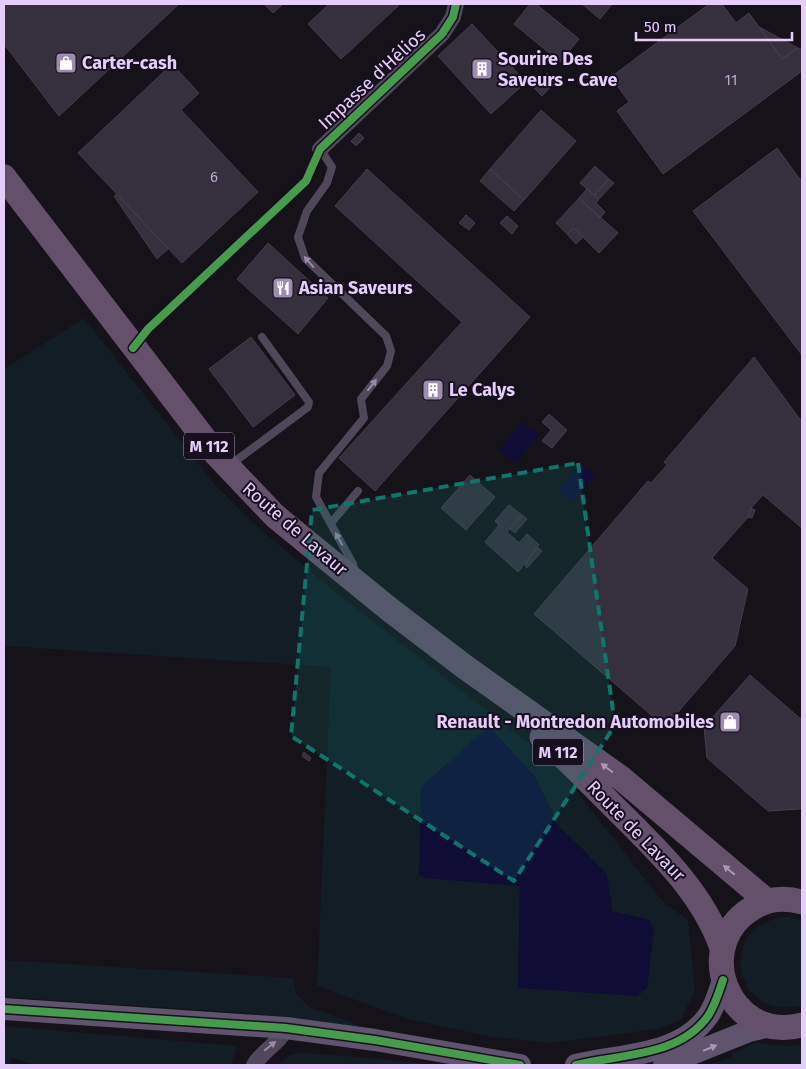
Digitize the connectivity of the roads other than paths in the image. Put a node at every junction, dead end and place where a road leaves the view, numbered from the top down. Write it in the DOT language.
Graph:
graph roads {
  1 [pos="456,4"];
  2 [pos="320,149"];
  3 [pos="4,177"];
  4 [pos="262,338"];
  5 [pos="228,467"];
  6 [pos="358,491"];
  7 [pos="331,523"];
  8 [pos="358,584"];
  9 [pos="465,667"];
  10 [pos="790,898"];
  11 [pos="722,948"];
  12 [pos="723,980"];
  13 [pos="4,1009"];
  14 [pos="802,1025"];
  15 [pos="771,1026"];
  16 [pos="286,1028"];
  17 [pos="254,1065"];
  18 [pos="520,1065"];
  19 [pos="576,1065"];
  20 [pos="664,1065"];
  1 -- 2 [label="street, Impasse d'Hélios"];
  7 -- 2 [label="lane, one-way"];
  3 -- 5 [label="main road, Route de Lavaur / M 112"];
  4 -- 5 [label="lane"];
  5 -- 8 [label="main road, Route de Lavaur / M 112"];
  6 -- 7 [label="lane"];
  8 -- 7 [label="lane, one-way"];
  8 -- 9 [label="main road, Route de Lavaur / M 112"];
  10 -- 9 [label="main road, Route de Lavaur / M 112, one-way"];
  9 -- 11 [label="main road, Route de Lavaur / M 112"];
  10 -- 11 [label="main road"];
  11 -- 12 [label="main road"];
  12 -- 15 [label="main road"];
  12 -- 19 [label="street"];
  13 -- 16 [label="street"];
  14 -- 15 [label="main road"];
  20 -- 15 [label="street, one-way"];
  17 -- 16 [label="street, one-way"];
  16 -- 18 [label="street"];
}
